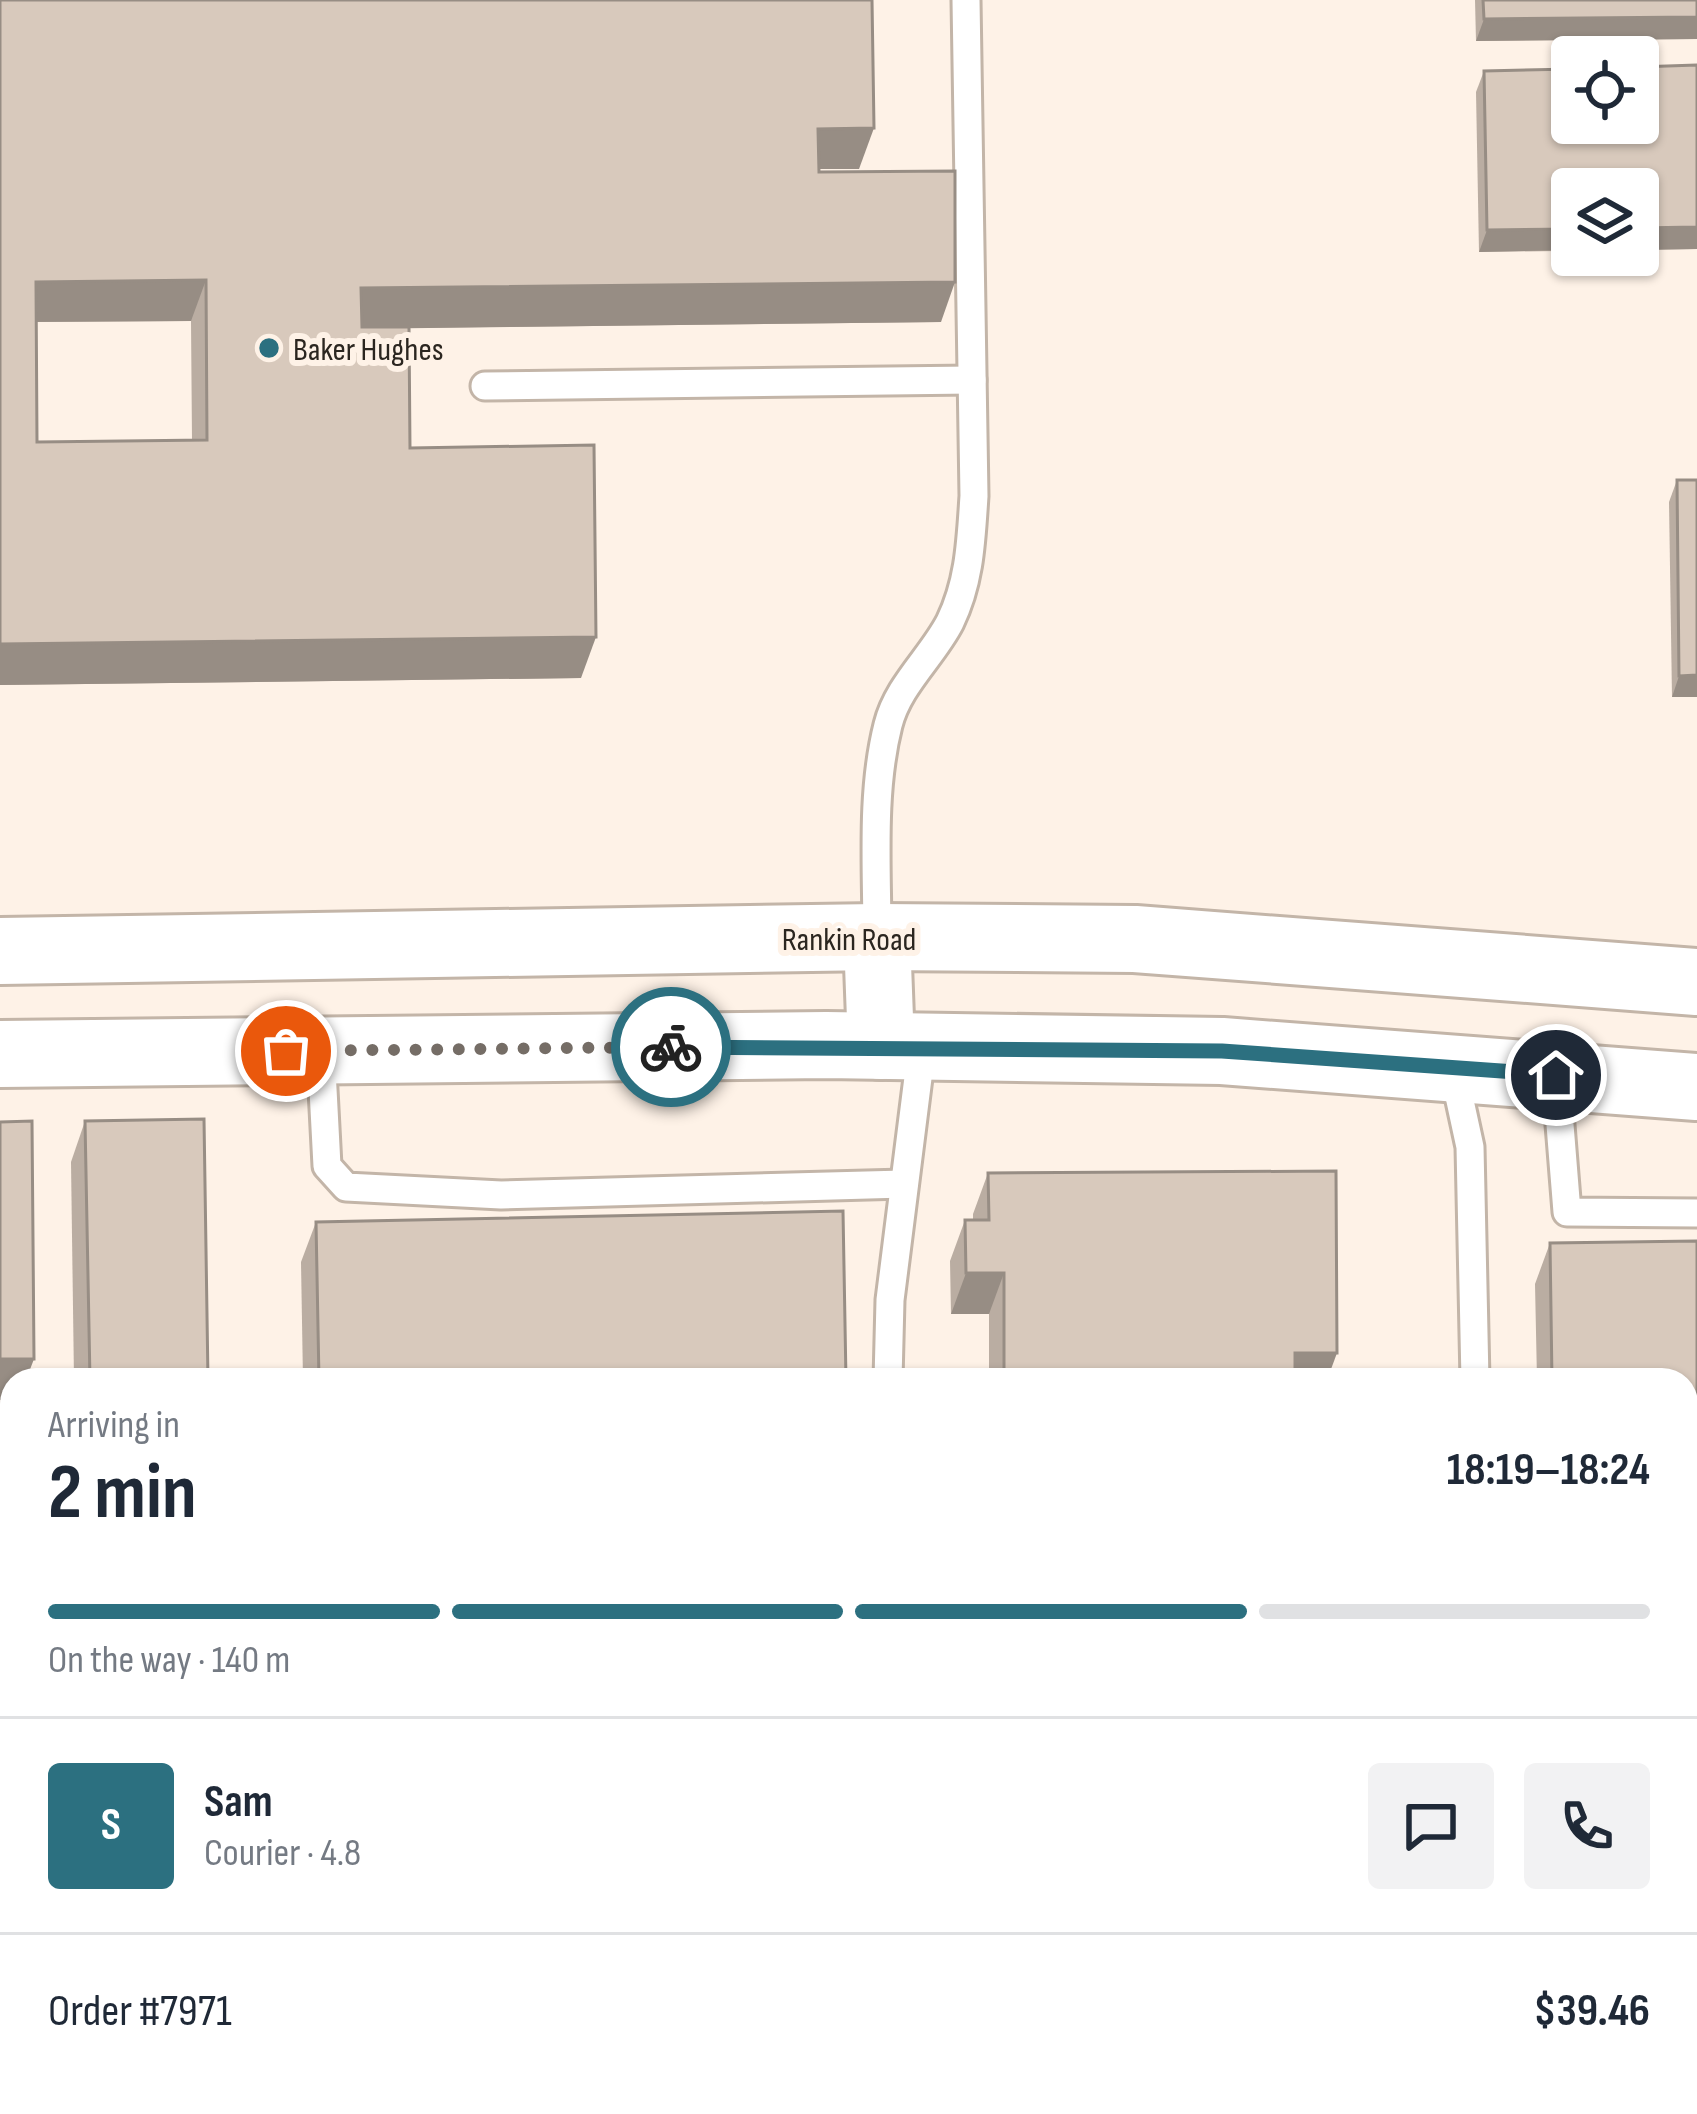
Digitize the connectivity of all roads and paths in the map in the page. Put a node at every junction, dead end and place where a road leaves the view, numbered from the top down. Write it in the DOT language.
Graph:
graph roads {
  1 [pos="966,0"];
  2 [pos="972,380"];
  3 [pos="485,386"];
  4 [pos="877,937"];
  5 [pos="0,951"];
  6 [pos="1489,964"];
  7 [pos="1697,982"];
  8 [pos="902,1046"];
  9 [pos="321,1051"];
  10 [pos="0,1054"];
  11 [pos="1461,1068"];
  12 [pos="1556,1075"];
  13 [pos="1697,1087"];
  14 [pos="904,1184"];
  15 [pos="1697,1213"];
  16 [pos="888,1368"];
  17 [pos="1475,1368"];
  1 -- 2 [label="lane"];
  2 -- 3 [label="lane"];
  2 -- 4 [label="lane"];
  4 -- 5 [label="main road, Rankin Road"];
  4 -- 6 [label="main road, Rankin Road"];
  4 -- 8 [label="main road"];
  6 -- 7 [label="main road, Rankin Road"];
  6 -- 11 [label="main road"];
  8 -- 9 [label="main road"];
  8 -- 11 [label="main road"];
  8 -- 14 [label="lane"];
  9 -- 10 [label="main road"];
  9 -- 14 [label="lane"];
  11 -- 12 [label="main road"];
  11 -- 17 [label="lane"];
  12 -- 13 [label="main road"];
  12 -- 15 [label="lane"];
  14 -- 16 [label="lane"];
}
